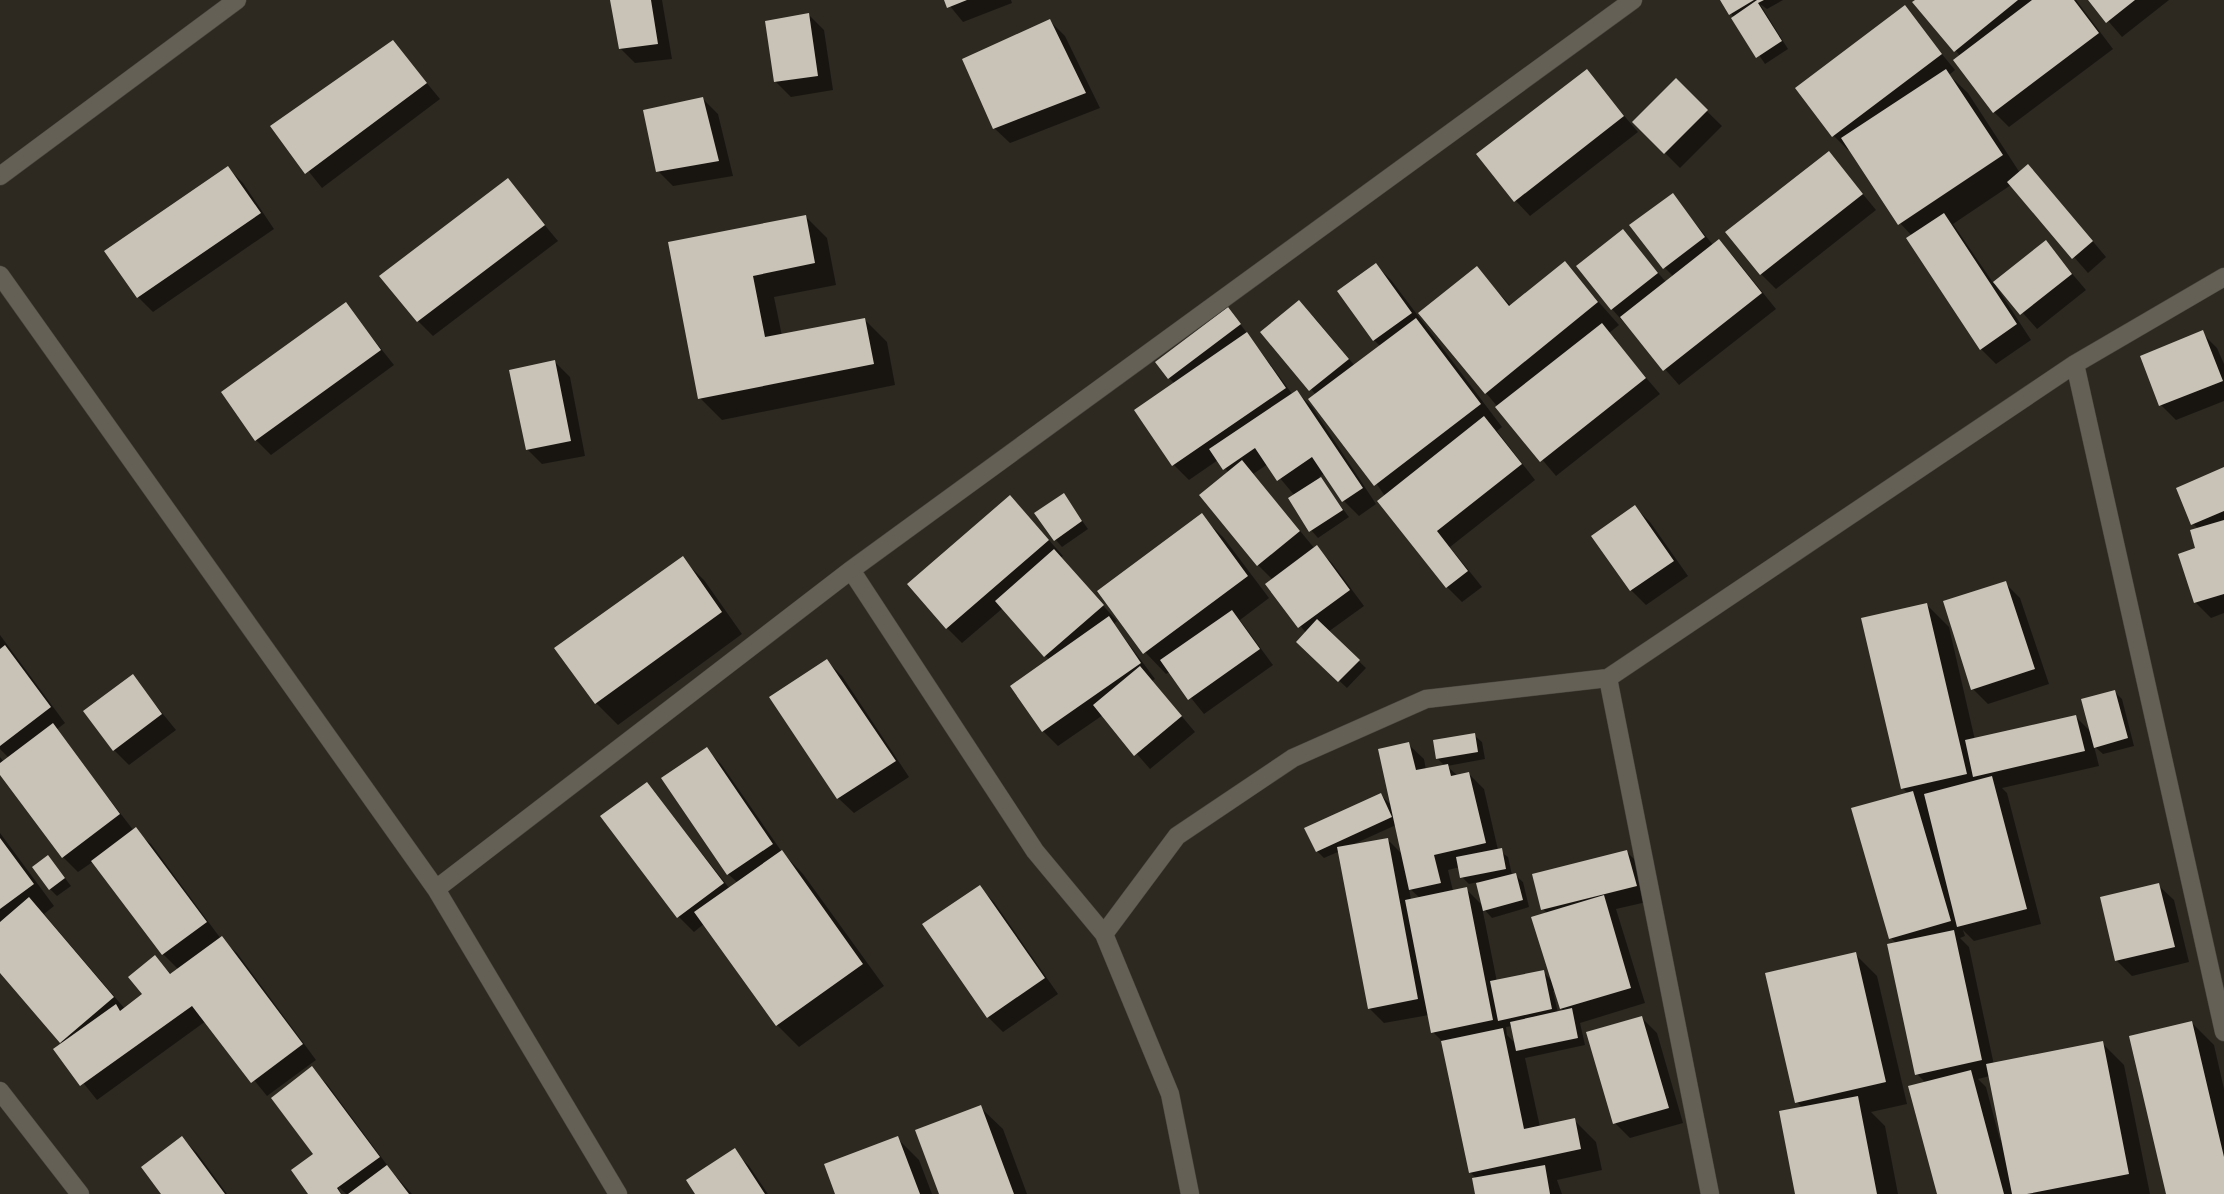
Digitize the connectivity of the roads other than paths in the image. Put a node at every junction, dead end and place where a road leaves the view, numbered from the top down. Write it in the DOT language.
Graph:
graph roads {
  1 [pos="237,0"];
  2 [pos="1633,0"];
  3 [pos="0,176"];
  4 [pos="0,275"];
  5 [pos="2224,277"];
  6 [pos="2075,364"];
  7 [pos="851,570"];
  8 [pos="1608,678"];
  9 [pos="436,890"];
  10 [pos="1104,934"];
  11 [pos="2224,1032"];
  12 [pos="0,1091"];
  13 [pos="80,1194"];
  14 [pos="618,1194"];
  15 [pos="1190,1194"];
  16 [pos="1710,1194"];
  1 -- 3 [label="street"];
  2 -- 7 [label="street"];
  4 -- 9 [label="street"];
  5 -- 6 [label="street"];
  6 -- 8 [label="street"];
  6 -- 11 [label="street"];
  7 -- 9 [label="street"];
  7 -- 10 [label="street"];
  8 -- 10 [label="street"];
  8 -- 16 [label="street"];
  9 -- 14 [label="street"];
  10 -- 15 [label="street"];
  12 -- 13 [label="street"];
}
